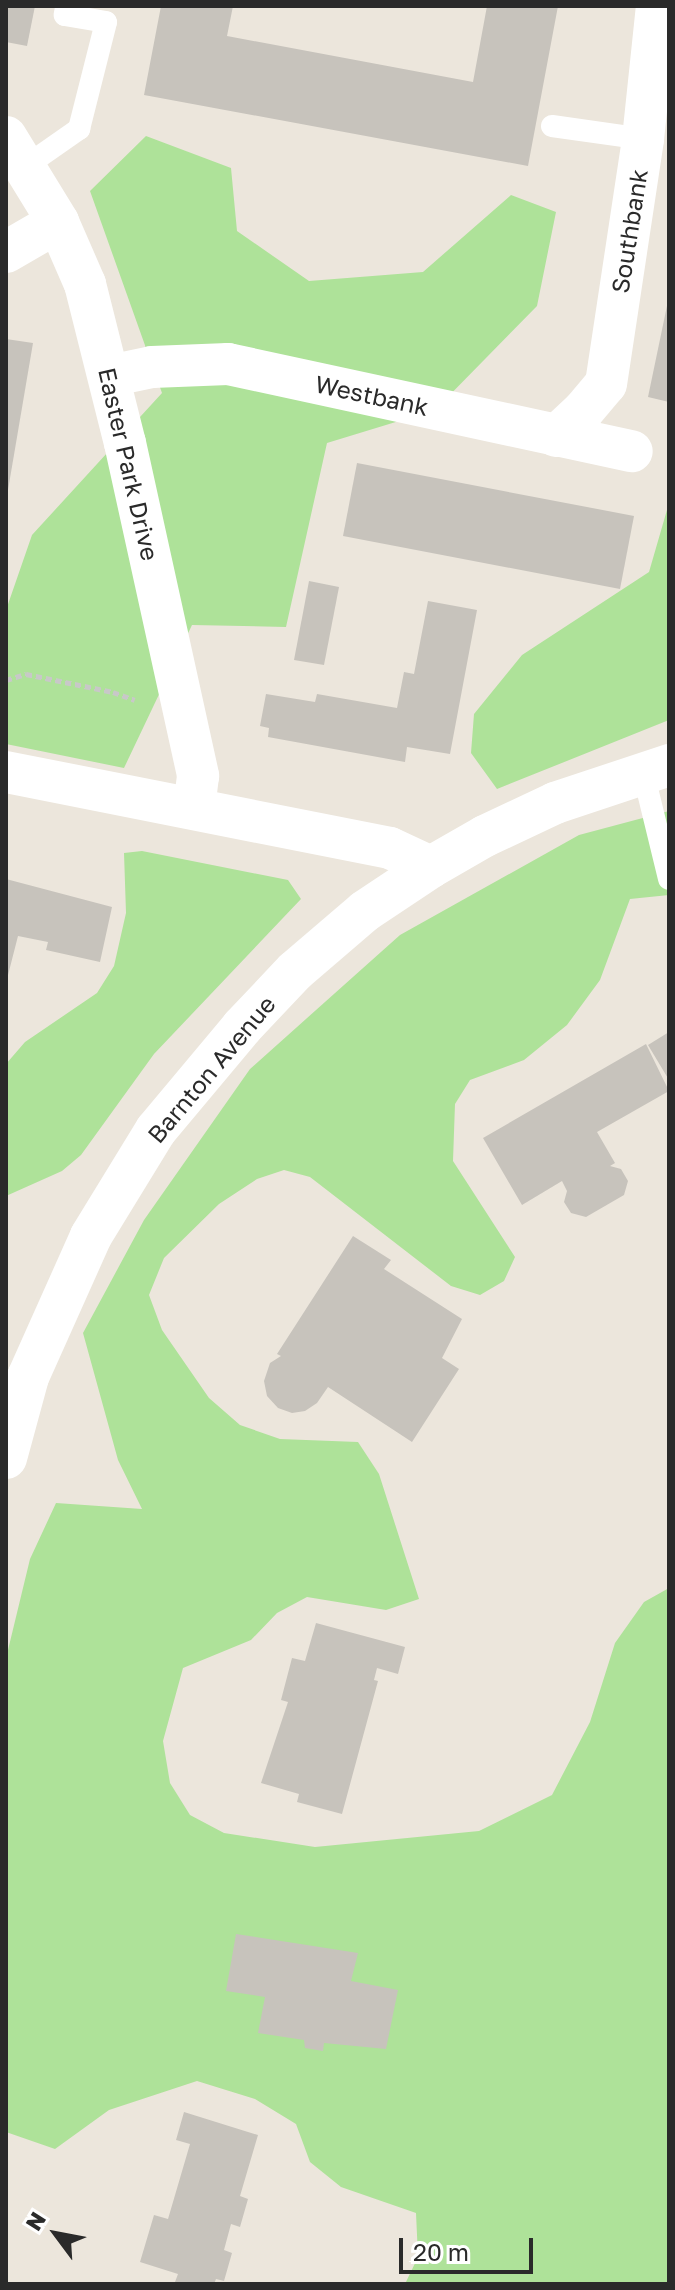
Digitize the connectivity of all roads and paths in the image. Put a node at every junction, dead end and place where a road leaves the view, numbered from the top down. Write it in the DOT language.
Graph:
graph roads {
  1 [pos="66,6"];
  2 [pos="657,6"];
  3 [pos="552,126"];
  4 [pos="643,139"];
  5 [pos="16,152"];
  6 [pos="58,222"];
  7 [pos="6,252"];
  8 [pos="109,376"];
  9 [pos="556,436"];
  10 [pos="632,451"];
  11 [pos="6,680"];
  12 [pos="185,718"];
  13 [pos="656,768"];
  14 [pos="6,772"];
  15 [pos="194,808"];
  16 [pos="431,867"];
  17 [pos="669,879"];
  18 [pos="6,1458"];
  1 -- 5 [label="lane"];
  2 -- 4 [label="street, Southbank"];
  3 -- 4 [label="lane"];
  4 -- 9 [label="street, Southbank"];
  5 -- 6 [label="street, Easter Park Drive"];
  6 -- 7 [label="street"];
  6 -- 8 [label="street, Easter Park Drive"];
  8 -- 9 [label="street, Westbank"];
  8 -- 12 [label="street, Easter Park Drive"];
  9 -- 10 [label="street, Westbank"];
  11 -- 12 [label="path"];
  12 -- 15 [label="street, Easter Park Drive"];
  13 -- 16 [label="street, Barnton Avenue"];
  13 -- 17 [label="lane"];
  14 -- 15 [label="street"];
  15 -- 16 [label="street"];
  16 -- 18 [label="street, Barnton Avenue"];
}
